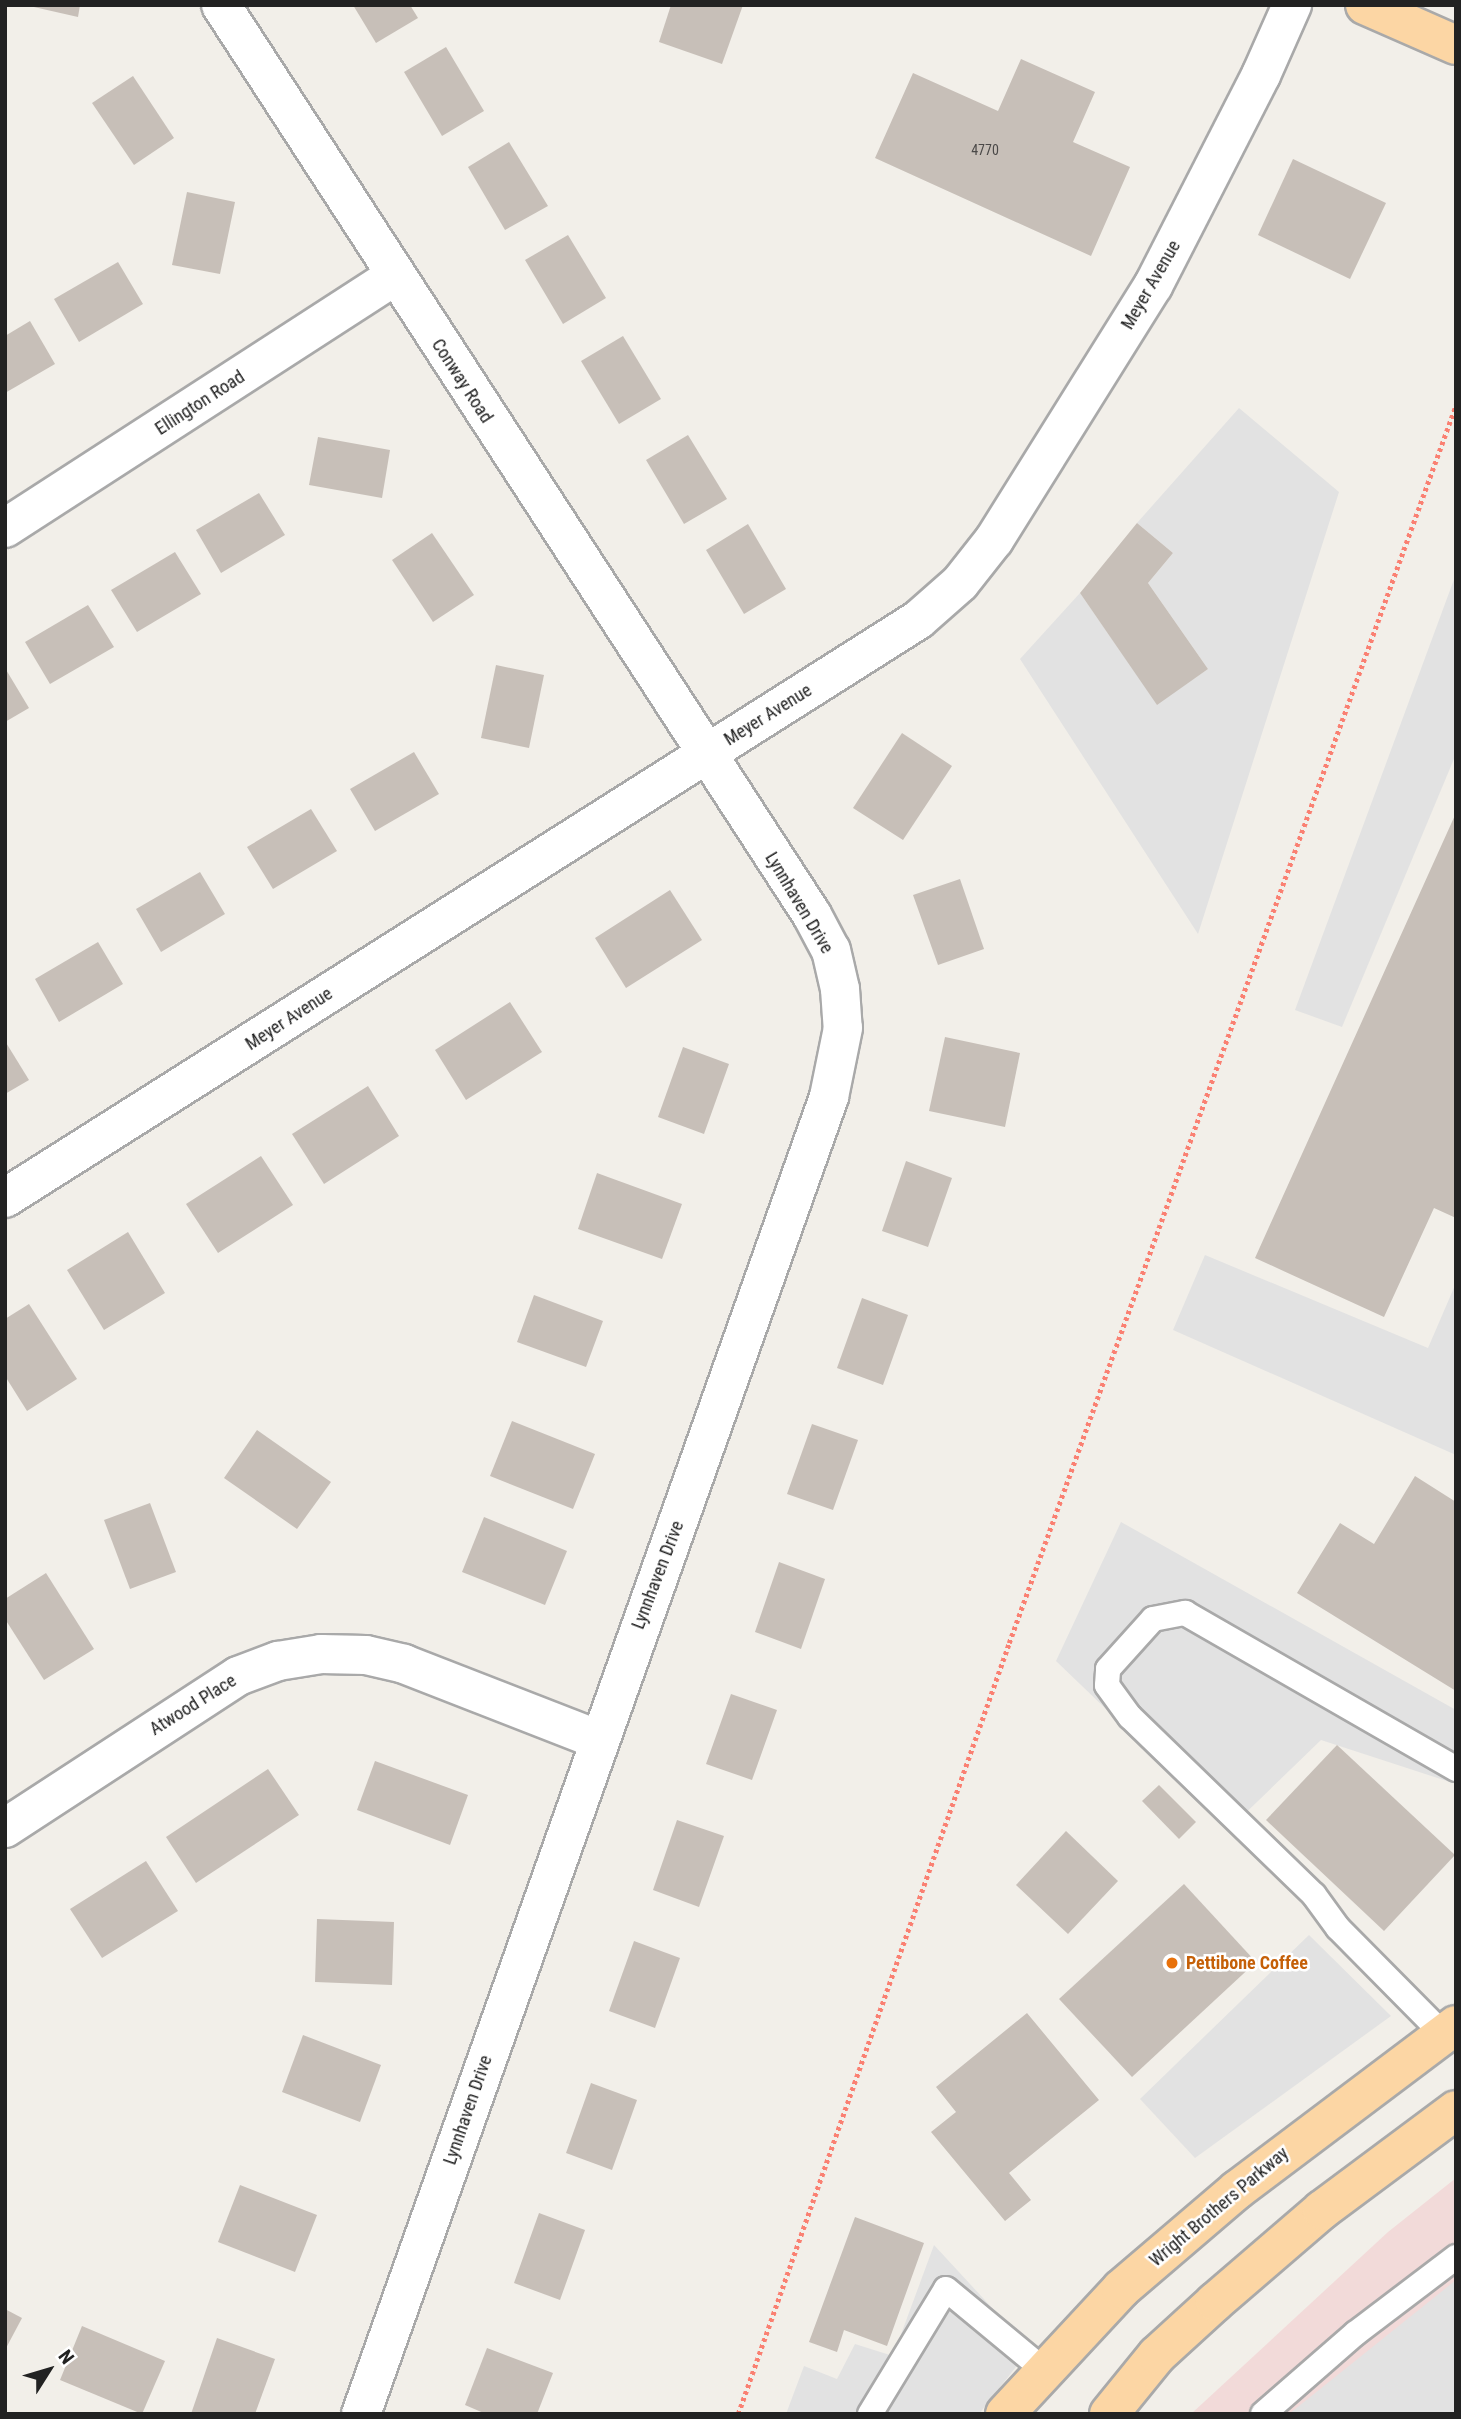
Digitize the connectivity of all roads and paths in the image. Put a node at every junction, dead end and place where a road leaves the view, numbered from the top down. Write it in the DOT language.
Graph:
graph roads {
  1 [pos="221,5"];
  2 [pos="1292,5"];
  3 [pos="1365,5"];
  4 [pos="1456,45"];
  5 [pos="394,276"];
  6 [pos="1456,405"];
  7 [pos="5,528"];
  8 [pos="706,755"];
  9 [pos="5,1198"];
  10 [pos="599,1740"];
  11 [pos="1456,1769"];
  12 [pos="5,1828"];
  13 [pos="1450,2029"];
  14 [pos="1456,2110"];
  15 [pos="1456,2257"];
  16 [pos="1044,2370"];
  17 [pos="361,2414"];
  18 [pos="738,2414"];
  19 [pos="870,2414"];
  20 [pos="1005,2414"];
  21 [pos="1109,2414"];
  22 [pos="1263,2414"];
  1 -- 5 [label="street, Conway Road"];
  2 -- 8 [label="street, Meyer Avenue"];
  3 -- 4 [label="main road"];
  5 -- 7 [label="street, Ellington Road"];
  5 -- 8 [label="street, Conway Road"];
  6 -- 18 [label="path"];
  8 -- 9 [label="street, Meyer Avenue"];
  8 -- 10 [label="street, Lynnhaven Drive"];
  10 -- 12 [label="street, Atwood Place"];
  10 -- 17 [label="street, Lynnhaven Drive"];
  11 -- 13 [label="lane"];
  13 -- 16 [label="main road, Wright Brothers Parkway"];
  14 -- 21 [label="main road"];
  15 -- 22 [label="lane"];
  16 -- 19 [label="lane"];
  16 -- 20 [label="main road, Wright Brothers Parkway"];
}
